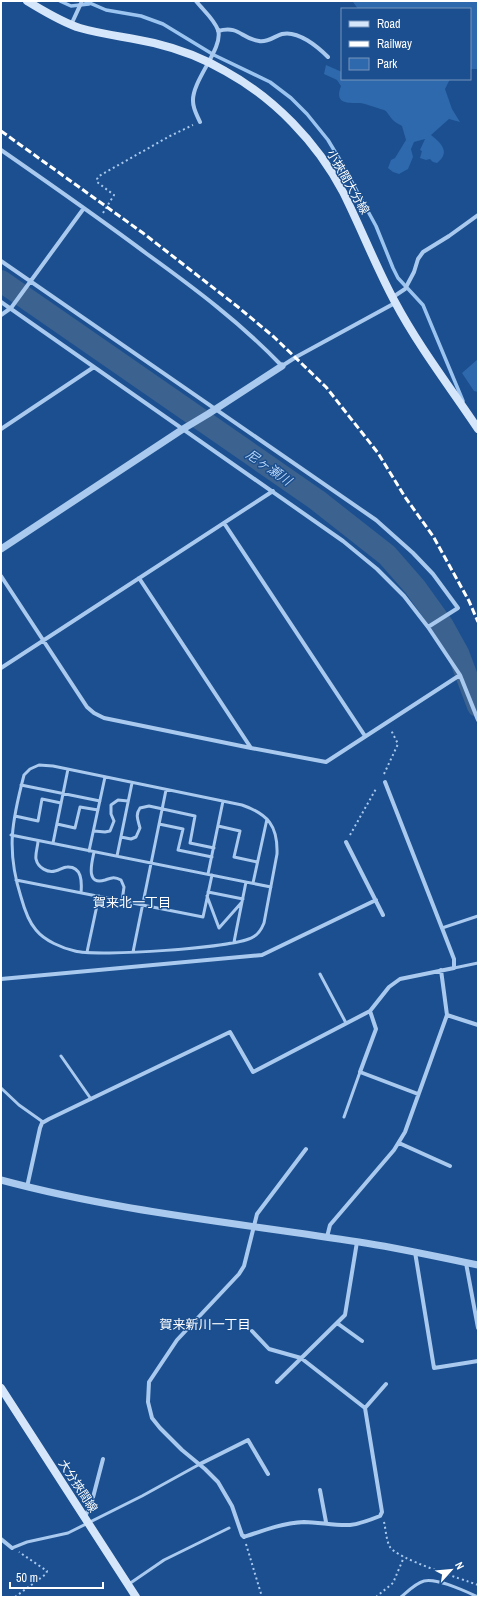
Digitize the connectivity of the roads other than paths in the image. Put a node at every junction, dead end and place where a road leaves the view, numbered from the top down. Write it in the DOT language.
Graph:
graph roads {
  1 [pos="27,1"];
  2 [pos="82,1"];
  3 [pos="196,1"];
  4 [pos="71,25"];
  5 [pos="218,31"];
  6 [pos="328,57"];
  7 [pos="210,59"];
  8 [pos="200,122"];
  9 [pos="1,150"];
  10 [pos="84,208"];
  11 [pos="478,215"];
  12 [pos="1,261"];
  13 [pos="30,282"];
  14 [pos="394,300"];
  15 [pos="1,302"];
  16 [pos="11,308"];
  17 [pos="1,315"];
  18 [pos="282,366"];
  19 [pos="94,367"];
  20 [pos="215,410"];
  21 [pos="186,427"];
  22 [pos="1,429"];
  23 [pos="478,429"];
  24 [pos="272,491"];
  25 [pos="224,523"];
  26 [pos="1,549"];
  27 [pos="1,576"];
  28 [pos="139,578"];
  29 [pos="428,627"];
  30 [pos="43,641"];
  31 [pos="1,668"];
  32 [pos="460,675"];
  33 [pos="478,720"];
  34 [pos="365,736"];
  35 [pos="251,748"];
  36 [pos="68,769"];
  37 [pos="105,778"];
  38 [pos="385,782"];
  39 [pos="132,783"];
  40 [pos="21,785"];
  41 [pos="166,790"];
  42 [pos="63,794"];
  43 [pos="100,801"];
  44 [pos="128,801"];
  45 [pos="223,801"];
  46 [pos="61,802"];
  47 [pos="162,809"];
  48 [pos="98,810"];
  49 [pos="15,816"];
  50 [pos="267,818"];
  51 [pos="56,824"];
  52 [pos="159,824"];
  53 [pos="218,826"];
  54 [pos="94,831"];
  55 [pos="12,835"];
  56 [pos="121,838"];
  57 [pos="38,841"];
  58 [pos="346,842"];
  59 [pos="52,844"];
  60 [pos="214,848"];
  61 [pos="89,851"];
  62 [pos="94,852"];
  63 [pos="117,856"];
  64 [pos="212,857"];
  65 [pos="151,862"];
  66 [pos="257,862"];
  67 [pos="210,875"];
  68 [pos="16,880"];
  69 [pos="246,882"];
  70 [pos="253,883"];
  71 [pos="271,887"];
  72 [pos="81,893"];
  73 [pos="208,894"];
  74 [pos="99,896"];
  75 [pos="376,900"];
  76 [pos="122,901"];
  77 [pos="242,901"];
  78 [pos="142,905"];
  79 [pos="383,915"];
  80 [pos="478,916"];
  81 [pos="442,928"];
  82 [pos="234,942"];
  83 [pos="87,952"];
  84 [pos="133,952"];
  85 [pos="478,963"];
  86 [pos="454,968"];
  87 [pos="441,970"];
  88 [pos="320,974"];
  89 [pos="1,979"];
  90 [pos="370,1011"];
  91 [pos="447,1015"];
  92 [pos="346,1023"];
  93 [pos="478,1024"];
  94 [pos="61,1056"];
  95 [pos="360,1072"];
  96 [pos="1,1088"];
  97 [pos="418,1094"];
  98 [pos="91,1099"];
  99 [pos="344,1117"];
  100 [pos="43,1122"];
  101 [pos="399,1143"];
  102 [pos="306,1149"];
  103 [pos="450,1166"];
  104 [pos="1,1180"];
  105 [pos="27,1187"];
  106 [pos="254,1227"];
  107 [pos="327,1237"];
  108 [pos="357,1241"];
  109 [pos="415,1252"];
  110 [pos="466,1263"];
  111 [pos="478,1265"];
  112 [pos="337,1322"];
  113 [pos="478,1328"];
  114 [pos="252,1331"];
  115 [pos="362,1341"];
  116 [pos="301,1358"];
  117 [pos="478,1360"];
  118 [pos="277,1382"];
  119 [pos="386,1384"];
  120 [pos="1,1388"];
  121 [pos="365,1408"];
  122 [pos="103,1459"];
  123 [pos="200,1464"];
  124 [pos="268,1474"];
  125 [pos="320,1490"];
  126 [pos="86,1521"];
  127 [pos="326,1522"];
  128 [pos="229,1528"];
  129 [pos="1,1539"];
  130 [pos="12,1548"];
  131 [pos="128,1585"];
  132 [pos="136,1597"];
  133 [pos="401,1597"];
  134 [pos="478,1597"];
  1 -- 4 [label="main road, 小挾間大分線"];
  2 -- 4 [label="street"];
  3 -- 5 [label="street"];
  4 -- 7 [label="main road, 小挾間大分線"];
  5 -- 6 [label="street"];
  5 -- 7 [label="street"];
  7 -- 8 [label="street"];
  7 -- 14 [label="main road, 小挾間大分線"];
  9 -- 10 [label="street"];
  10 -- 13 [label="street"];
  10 -- 18 [label="street"];
  11 -- 14 [label="street"];
  12 -- 13 [label="street"];
  13 -- 16 [label="street"];
  13 -- 20 [label="street"];
  14 -- 18 [label="street"];
  14 -- 23 [label="main road, 小挾間大分線"];
  15 -- 16 [label="street"];
  16 -- 17 [label="street"];
  16 -- 19 [label="street"];
  18 -- 20 [label="street"];
  19 -- 21 [label="street"];
  19 -- 22 [label="street"];
  20 -- 21 [label="street"];
  20 -- 29 [label="street"];
  21 -- 24 [label="street"];
  21 -- 26 [label="street"];
  24 -- 25 [label="street"];
  24 -- 29 [label="street"];
  25 -- 28 [label="street"];
  25 -- 34 [label="street"];
  27 -- 30 [label="street"];
  28 -- 30 [label="street"];
  28 -- 35 [label="street"];
  29 -- 32 [label="street"];
  30 -- 31 [label="street"];
  30 -- 35 [label="street"];
  32 -- 33 [label="street"];
  32 -- 34 [label="street"];
  34 -- 35 [label="street"];
  36 -- 37 [label="lane"];
  36 -- 40 [label="lane"];
  36 -- 42 [label="lane"];
  37 -- 39 [label="lane"];
  37 -- 43 [label="lane"];
  38 -- 81 [label="street"];
  39 -- 41 [label="lane"];
  39 -- 44 [label="lane"];
  40 -- 42 [label="lane"];
  40 -- 49 [label="lane"];
  41 -- 45 [label="lane"];
  41 -- 47 [label="lane"];
  42 -- 43 [label="lane"];
  42 -- 46 [label="lane"];
  43 -- 48 [label="lane"];
  44 -- 54 [label="lane"];
  44 -- 56 [label="lane"];
  45 -- 50 [label="lane"];
  45 -- 53 [label="lane"];
  46 -- 49 [label="lane"];
  46 -- 51 [label="lane"];
  47 -- 52 [label="lane"];
  47 -- 56 [label="lane"];
  47 -- 60 [label="lane"];
  48 -- 51 [label="lane"];
  48 -- 54 [label="lane"];
  49 -- 55 [label="lane"];
  50 -- 66 [label="lane"];
  50 -- 71 [label="lane"];
  51 -- 59 [label="lane"];
  52 -- 64 [label="lane"];
  52 -- 65 [label="lane"];
  53 -- 60 [label="lane"];
  53 -- 66 [label="lane"];
  54 -- 61 [label="lane"];
  55 -- 57 [label="lane"];
  55 -- 68 [label="lane"];
  56 -- 63 [label="lane"];
  57 -- 59 [label="lane"];
  57 -- 72 [label="lane"];
  58 -- 75 [label="street"];
  59 -- 61 [label="lane"];
  60 -- 64 [label="lane"];
  61 -- 62 [label="lane"];
  62 -- 63 [label="lane"];
  62 -- 76 [label="lane"];
  63 -- 65 [label="lane"];
  64 -- 67 [label="lane"];
  65 -- 67 [label="lane"];
  65 -- 78 [label="lane"];
  66 -- 70 [label="lane"];
  67 -- 69 [label="lane"];
  67 -- 73 [label="lane"];
  68 -- 72 [label="lane"];
  68 -- 83 [label="lane"];
  69 -- 70 [label="lane"];
  69 -- 77 [label="lane"];
  70 -- 71 [label="lane"];
  71 -- 82 [label="lane"];
  72 -- 74 [label="lane"];
  73 -- 77 [label="lane"];
  73 -- 77 [label="lane"];
  73 -- 78 [label="lane"];
  74 -- 76 [label="lane"];
  74 -- 83 [label="lane"];
  75 -- 79 [label="street"];
  75 -- 89 [label="street"];
  76 -- 78 [label="lane"];
  77 -- 82 [label="lane"];
  78 -- 84 [label="lane"];
  80 -- 81 [label="lane"];
  81 -- 86 [label="street"];
  82 -- 84 [label="lane"];
  83 -- 84 [label="lane"];
  85 -- 86 [label="lane"];
  86 -- 87 [label="street"];
  87 -- 90 [label="street"];
  87 -- 91 [label="street"];
  88 -- 92 [label="lane"];
  90 -- 92 [label="street"];
  90 -- 95 [label="street"];
  91 -- 93 [label="street"];
  91 -- 97 [label="street"];
  92 -- 98 [label="street"];
  94 -- 98 [label="lane"];
  95 -- 97 [label="street"];
  95 -- 99 [label="lane"];
  96 -- 100 [label="lane"];
  97 -- 101 [label="street"];
  98 -- 100 [label="street"];
  100 -- 105 [label="street"];
  101 -- 103 [label="street"];
  101 -- 107 [label="street"];
  102 -- 106 [label="street"];
  104 -- 105 [label="street"];
  105 -- 106 [label="street"];
  106 -- 107 [label="street"];
  106 -- 123 [label="street"];
  107 -- 108 [label="street"];
  108 -- 109 [label="street"];
  108 -- 112 [label="street"];
  109 -- 110 [label="street"];
  109 -- 117 [label="street"];
  110 -- 111 [label="street"];
  110 -- 113 [label="street"];
  112 -- 115 [label="street"];
  112 -- 116 [label="street"];
  114 -- 116 [label="street"];
  116 -- 118 [label="street"];
  116 -- 121 [label="street"];
  119 -- 121 [label="street"];
  120 -- 126 [label="main road, 大分挾間線"];
  121 -- 127 [label="street"];
  122 -- 126 [label="street"];
  123 -- 124 [label="street"];
  123 -- 126 [label="lane"];
  123 -- 127 [label="street"];
  125 -- 127 [label="street"];
  126 -- 130 [label="lane"];
  126 -- 131 [label="main road, 大分挾間線"];
  128 -- 131 [label="lane"];
  129 -- 130 [label="street"];
  131 -- 132 [label="main road, 大分挾間線"];
  133 -- 134 [label="lane"];
}
